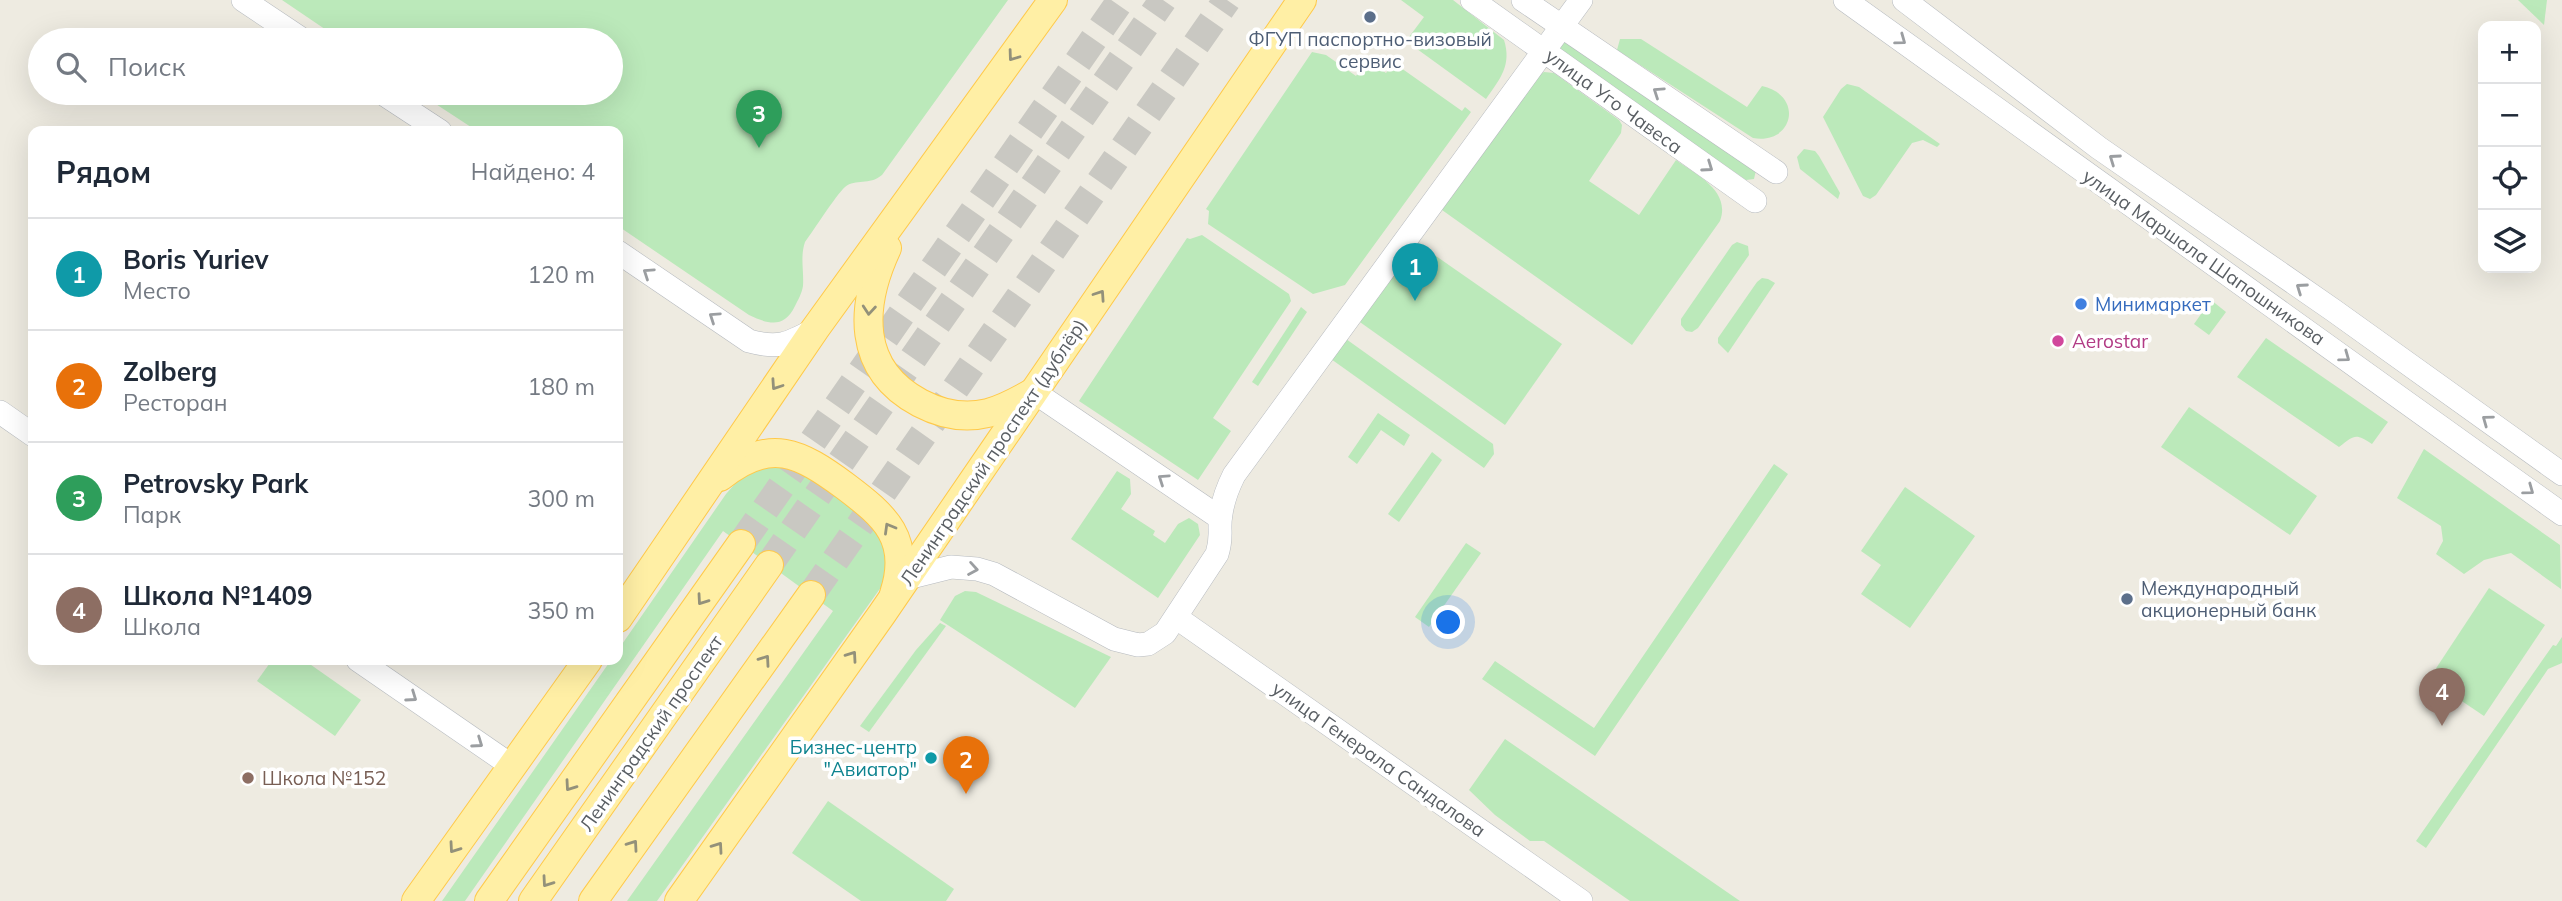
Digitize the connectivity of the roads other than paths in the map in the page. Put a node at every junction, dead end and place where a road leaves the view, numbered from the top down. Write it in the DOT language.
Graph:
graph roads {
  1 [pos="243,0"];
  2 [pos="1053,0"];
  3 [pos="1302,0"];
  4 [pos="1472,0"];
  5 [pos="1523,0"];
  6 [pos="1581,0"];
  7 [pos="1845,0"];
  8 [pos="1904,0"];
  9 [pos="1562,26"];
  10 [pos="285,28"];
  11 [pos="1544,51"];
  12 [pos="400,105"];
  13 [pos="432,126"];
  14 [pos="1776,172"];
  15 [pos="909,201"];
  16 [pos="1755,201"];
  17 [pos="623,255"];
  18 [pos="815,329"];
  19 [pos="1034,392"];
  20 [pos="0,412"];
  21 [pos="28,432"];
  22 [pos="2562,474"];
  23 [pos="704,491"];
  24 [pos="2562,514"];
  25 [pos="1220,517"];
  26 [pos="741,544"];
  27 [pos="769,565"];
  28 [pos="907,578"];
  29 [pos="811,595"];
  30 [pos="623,611"];
  31 [pos="882,614"];
  32 [pos="1177,618"];
  33 [pos="365,665"];
  34 [pos="584,665"];
  35 [pos="512,766"];
  36 [pos="416,901"];
  37 [pos="489,901"];
  38 [pos="533,901"];
  39 [pos="593,901"];
  40 [pos="679,901"];
  41 [pos="1581,901"];
  1 -- 10 [label="street"];
  2 -- 15 [label="main road, one-way"];
  19 -- 3 [label="main road, Ленинградский проспект (дублёр), one-way"];
  4 -- 11 [label="street, улица Уго Чавеса"];
  5 -- 9 [label="street, улица Уго Чавеса"];
  6 -- 9 [label="street"];
  7 -- 24 [label="street, улица Маршала Шапошникова, one-way"];
  22 -- 8 [label="street, улица Маршала Шапошникова, one-way"];
  9 -- 11 [label="street"];
  14 -- 9 [label="street, улица Уго Чавеса, one-way"];
  11 -- 16 [label="street, улица Уго Чавеса, one-way"];
  11 -- 25 [label="street"];
  12 -- 13 [label="street"];
  15 -- 18 [label="main road"];
  15 -- 19 [label="main road, one-way"];
  18 -- 17 [label="street, one-way"];
  18 -- 23 [label="main road, one-way"];
  25 -- 19 [label="street, one-way"];
  19 -- 28 [label="main road, Ленинградский проспект (дублёр)"];
  20 -- 21 [label="street"];
  23 -- 30 [label="main road"];
  31 -- 23 [label="main road, one-way"];
  25 -- 32 [label="street"];
  26 -- 37 [label="main road, one-way"];
  27 -- 38 [label="main road, Ленинградский проспект, one-way"];
  28 -- 31 [label="main road, Ленинградский проспект (дублёр)"];
  28 -- 32 [label="street, one-way"];
  39 -- 29 [label="main road, one-way"];
  40 -- 31 [label="main road, Ленинградский проспект (дублёр), one-way"];
  32 -- 41 [label="street, улица Генерала Сандалова"];
  33 -- 35 [label="street, one-way"];
  34 -- 35 [label="main road"];
  35 -- 36 [label="main road, one-way"];
}
